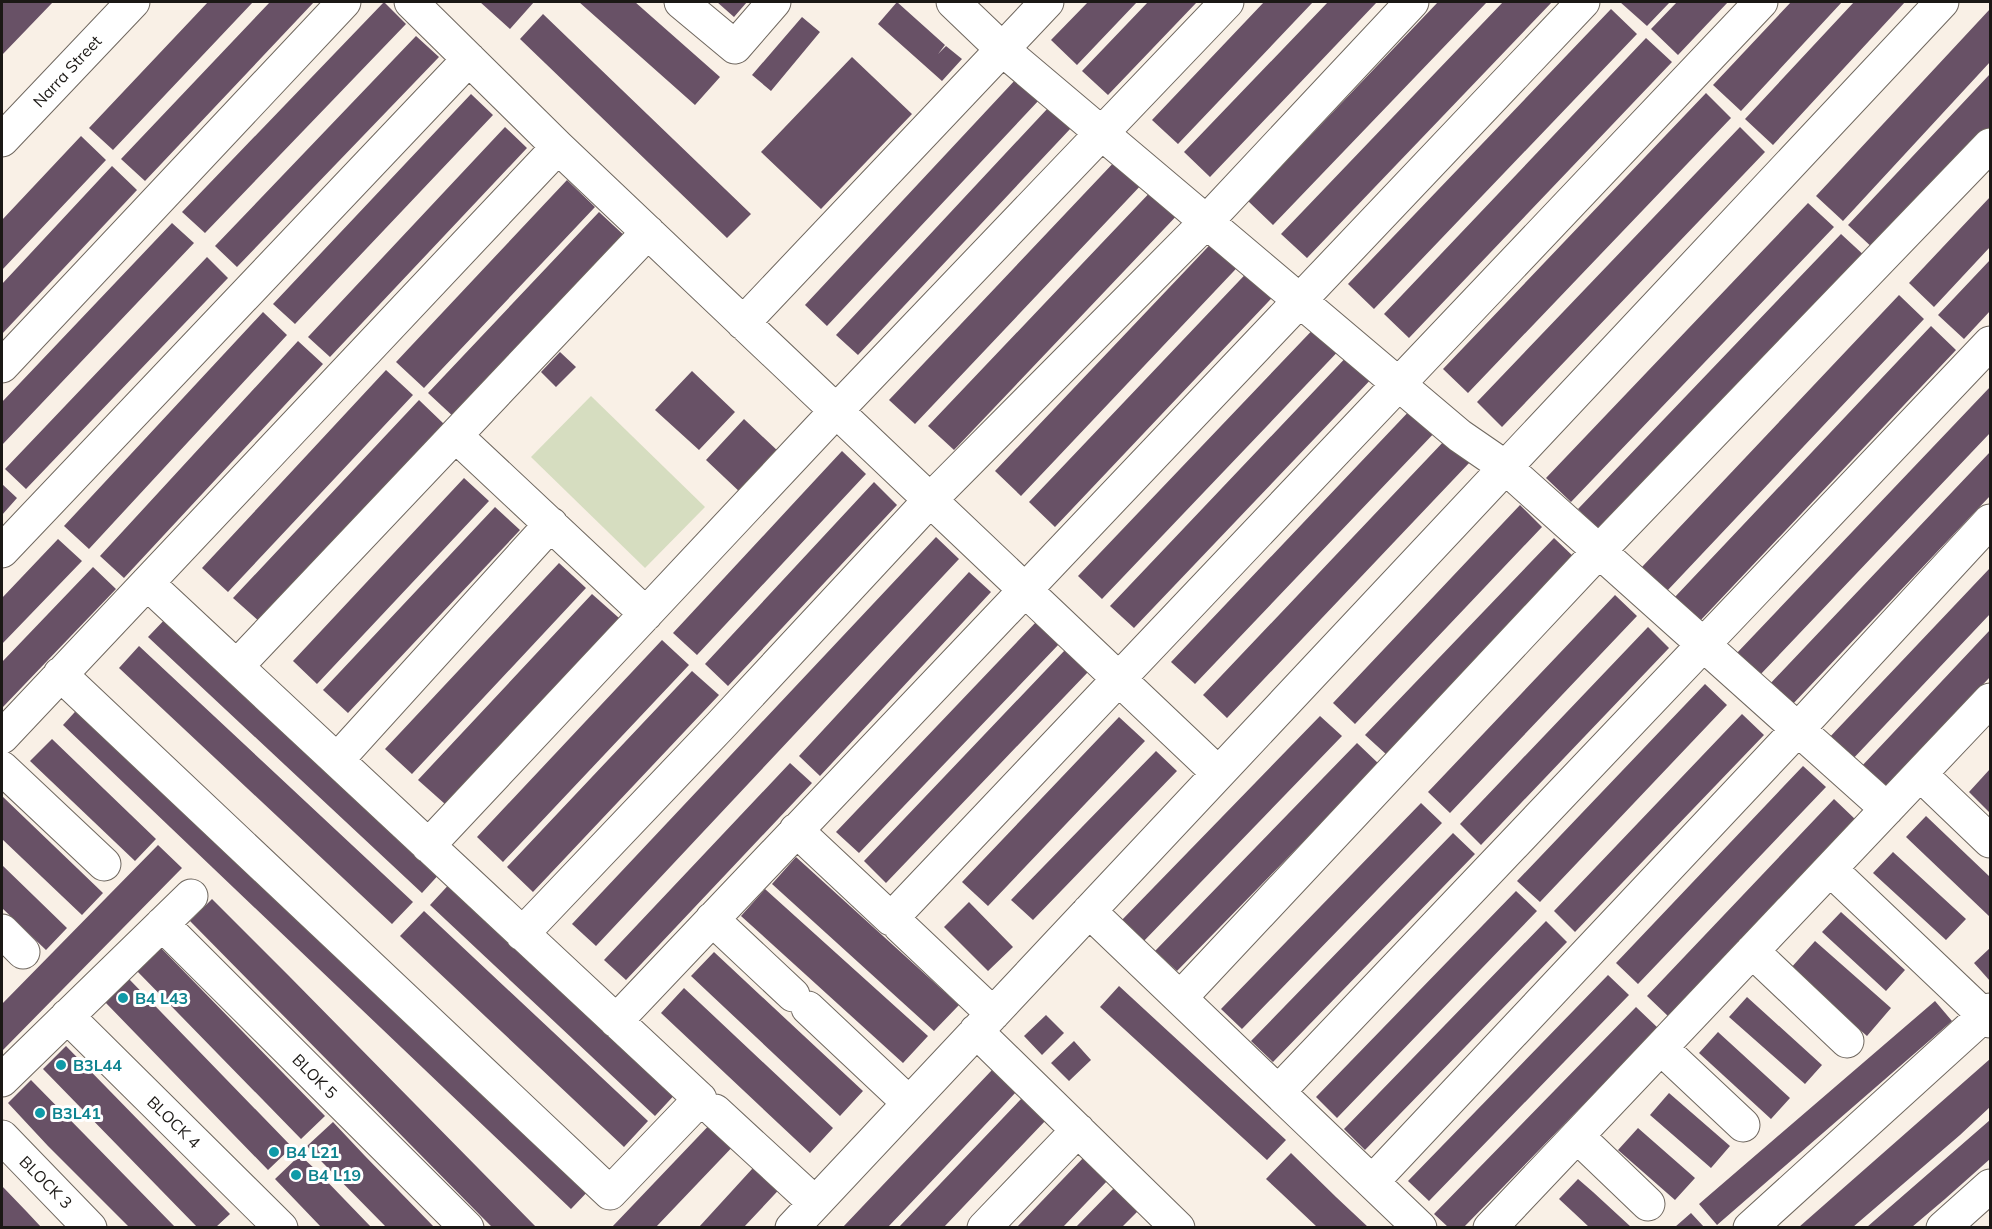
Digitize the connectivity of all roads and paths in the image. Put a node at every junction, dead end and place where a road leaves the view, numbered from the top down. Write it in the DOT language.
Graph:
graph roads {
  1 [pos="133,2"];
  2 [pos="344,2"];
  3 [pos="411,2"];
  4 [pos="681,2"];
  5 [pos="774,2"];
  6 [pos="953,2"];
  7 [pos="1047,2"];
  8 [pos="1227,2"];
  9 [pos="1412,2"];
  10 [pos="1583,2"];
  11 [pos="1761,2"];
  12 [pos="1942,2"];
  13 [pos="1002,49"];
  14 [pos="469,59"];
  15 [pos="1101,134"];
  16 [pos="2,141"];
  17 [pos="1990,146"];
  18 [pos="558,147"];
  19 [pos="1206,222"];
  20 [pos="648,232"];
  21 [pos="1300,301"];
  22 [pos="743,322"];
  23 [pos="1990,343"];
  24 [pos="2,366"];
  25 [pos="1398,384"];
  26 [pos="836,411"];
  27 [pos="456,436"];
  28 [pos="1505,467"];
  29 [pos="930,500"];
  30 [pos="1990,521"];
  31 [pos="551,524"];
  32 [pos="2,551"];
  33 [pos="1599,551"];
  34 [pos="147,582"];
  35 [pos="1024,590"];
  36 [pos="646,614"];
  37 [pos="1704,645"];
  38 [pos="237,666"];
  39 [pos="60,674"];
  40 [pos="1118,678"];
  41 [pos="1990,700"];
  42 [pos="1798,729"];
  43 [pos="2,737"];
  44 [pos="337,760"];
  45 [pos="2,768"];
  46 [pos="1218,773"];
  47 [pos="1920,774"];
  48 [pos="1887,809"];
  49 [pos="796,830"];
  50 [pos="1990,841"];
  51 [pos="428,846"];
  52 [pos="104,864"];
  53 [pos="1830,869"];
  54 [pos="191,896"];
  55 [pos="1089,911"];
  56 [pos="712,919"];
  57 [pos="162,924"];
  58 [pos="900,926"];
  59 [pos="522,934"];
  60 [pos="1752,951"];
  61 [pos="1181,997"];
  62 [pos="1989,1015"];
  63 [pos="67,1016"];
  64 [pos="616,1021"];
  65 [pos="984,1022"];
  66 [pos="1847,1041"];
  67 [pos="1661,1047"];
  68 [pos="2,1080"];
  69 [pos="1279,1091"];
  70 [pos="909,1103"];
  71 [pos="715,1111"];
  72 [pos="1743,1125"];
  73 [pos="1078,1130"];
  74 [pos="1577,1136"];
  75 [pos="2,1137"];
  76 [pos="1372,1182"];
  77 [pos="1990,1186"];
  78 [pos="815,1203"];
  79 [pos="1648,1204"];
  80 [pos="1169,1225"];
  81 [pos="90,1227"];
  82 [pos="282,1227"];
  83 [pos="467,1227"];
  84 [pos="792,1227"];
  85 [pos="984,1227"];
  86 [pos="1420,1227"];
  87 [pos="1490,1227"];
  88 [pos="1750,1227"];
  89 [pos="1943,1227"];
  1 -- 16 [label="street, Narra Street"];
  2 -- 24 [label="street"];
  3 -- 14 [label="street"];
  4 -- 5 [label="street"];
  6 -- 13 [label="street"];
  7 -- 13 [label="street"];
  8 -- 15 [label="street"];
  9 -- 19 [label="street"];
  10 -- 21 [label="street"];
  11 -- 25 [label="street"];
  12 -- 28 [label="street"];
  13 -- 15 [label="street"];
  13 -- 22 [label="street"];
  14 -- 18 [label="street"];
  14 -- 32 [label="street"];
  15 -- 19 [label="street"];
  15 -- 26 [label="street"];
  17 -- 33 [label="street"];
  18 -- 20 [label="street"];
  18 -- 34 [label="street"];
  19 -- 21 [label="street"];
  19 -- 29 [label="street"];
  20 -- 22 [label="street"];
  20 -- 27 [label="street"];
  21 -- 25 [label="street"];
  21 -- 35 [label="street"];
  22 -- 26 [label="street"];
  23 -- 37 [label="street"];
  25 -- 28 [label="street"];
  25 -- 40 [label="street"];
  26 -- 29 [label="street"];
  26 -- 36 [label="street"];
  27 -- 31 [label="street"];
  27 -- 38 [label="street"];
  28 -- 33 [label="street"];
  28 -- 46 [label="street"];
  29 -- 35 [label="street"];
  29 -- 59 [label="street"];
  30 -- 42 [label="street"];
  31 -- 36 [label="street"];
  31 -- 44 [label="street"];
  33 -- 37 [label="street"];
  33 -- 61 [label="street"];
  34 -- 38 [label="street"];
  34 -- 39 [label="street"];
  35 -- 40 [label="street"];
  35 -- 49 [label="street"];
  36 -- 51 [label="street"];
  37 -- 42 [label="street"];
  37 -- 69 [label="street"];
  38 -- 44 [label="street"];
  39 -- 43 [label="street"];
  39 -- 64 [label="street"];
  40 -- 46 [label="street"];
  40 -- 49 [label="street"];
  41 -- 47 [label="street"];
  42 -- 48 [label="street"];
  42 -- 76 [label="street"];
  44 -- 51 [label="street"];
  45 -- 52 [label="street"];
  46 -- 55 [label="street"];
  47 -- 48 [label="street"];
  47 -- 50 [label="street"];
  48 -- 53 [label="street"];
  49 -- 56 [label="street"];
  51 -- 59 [label="street"];
  53 -- 60 [label="street"];
  53 -- 62 [label="street"];
  54 -- 57 [label="street"];
  55 -- 61 [label="street"];
  55 -- 65 [label="street"];
  56 -- 64 [label="street"];
  56 -- 70 [label="street"];
  57 -- 63 [label="street"];
  57 -- 83 [label="street, BLOK 5"];
  58 -- 65 [label="street"];
  59 -- 64 [label="street"];
  60 -- 66 [label="street"];
  60 -- 67 [label="street"];
  61 -- 69 [label="street"];
  62 -- 88 [label="street"];
  63 -- 68 [label="street"];
  63 -- 82 [label="street, BLOCK 4"];
  65 -- 70 [label="street"];
  65 -- 73 [label="street"];
  67 -- 72 [label="street"];
  67 -- 74 [label="street"];
  69 -- 76 [label="street"];
  70 -- 78 [label="street"];
  71 -- 78 [label="street"];
  73 -- 80 [label="street"];
  73 -- 85 [label="street"];
  74 -- 79 [label="street"];
  74 -- 87 [label="street"];
  75 -- 81 [label="street, BLOCK 3"];
  76 -- 86 [label="street"];
  77 -- 89 [label="street"];
  78 -- 84 [label="street"];
}
